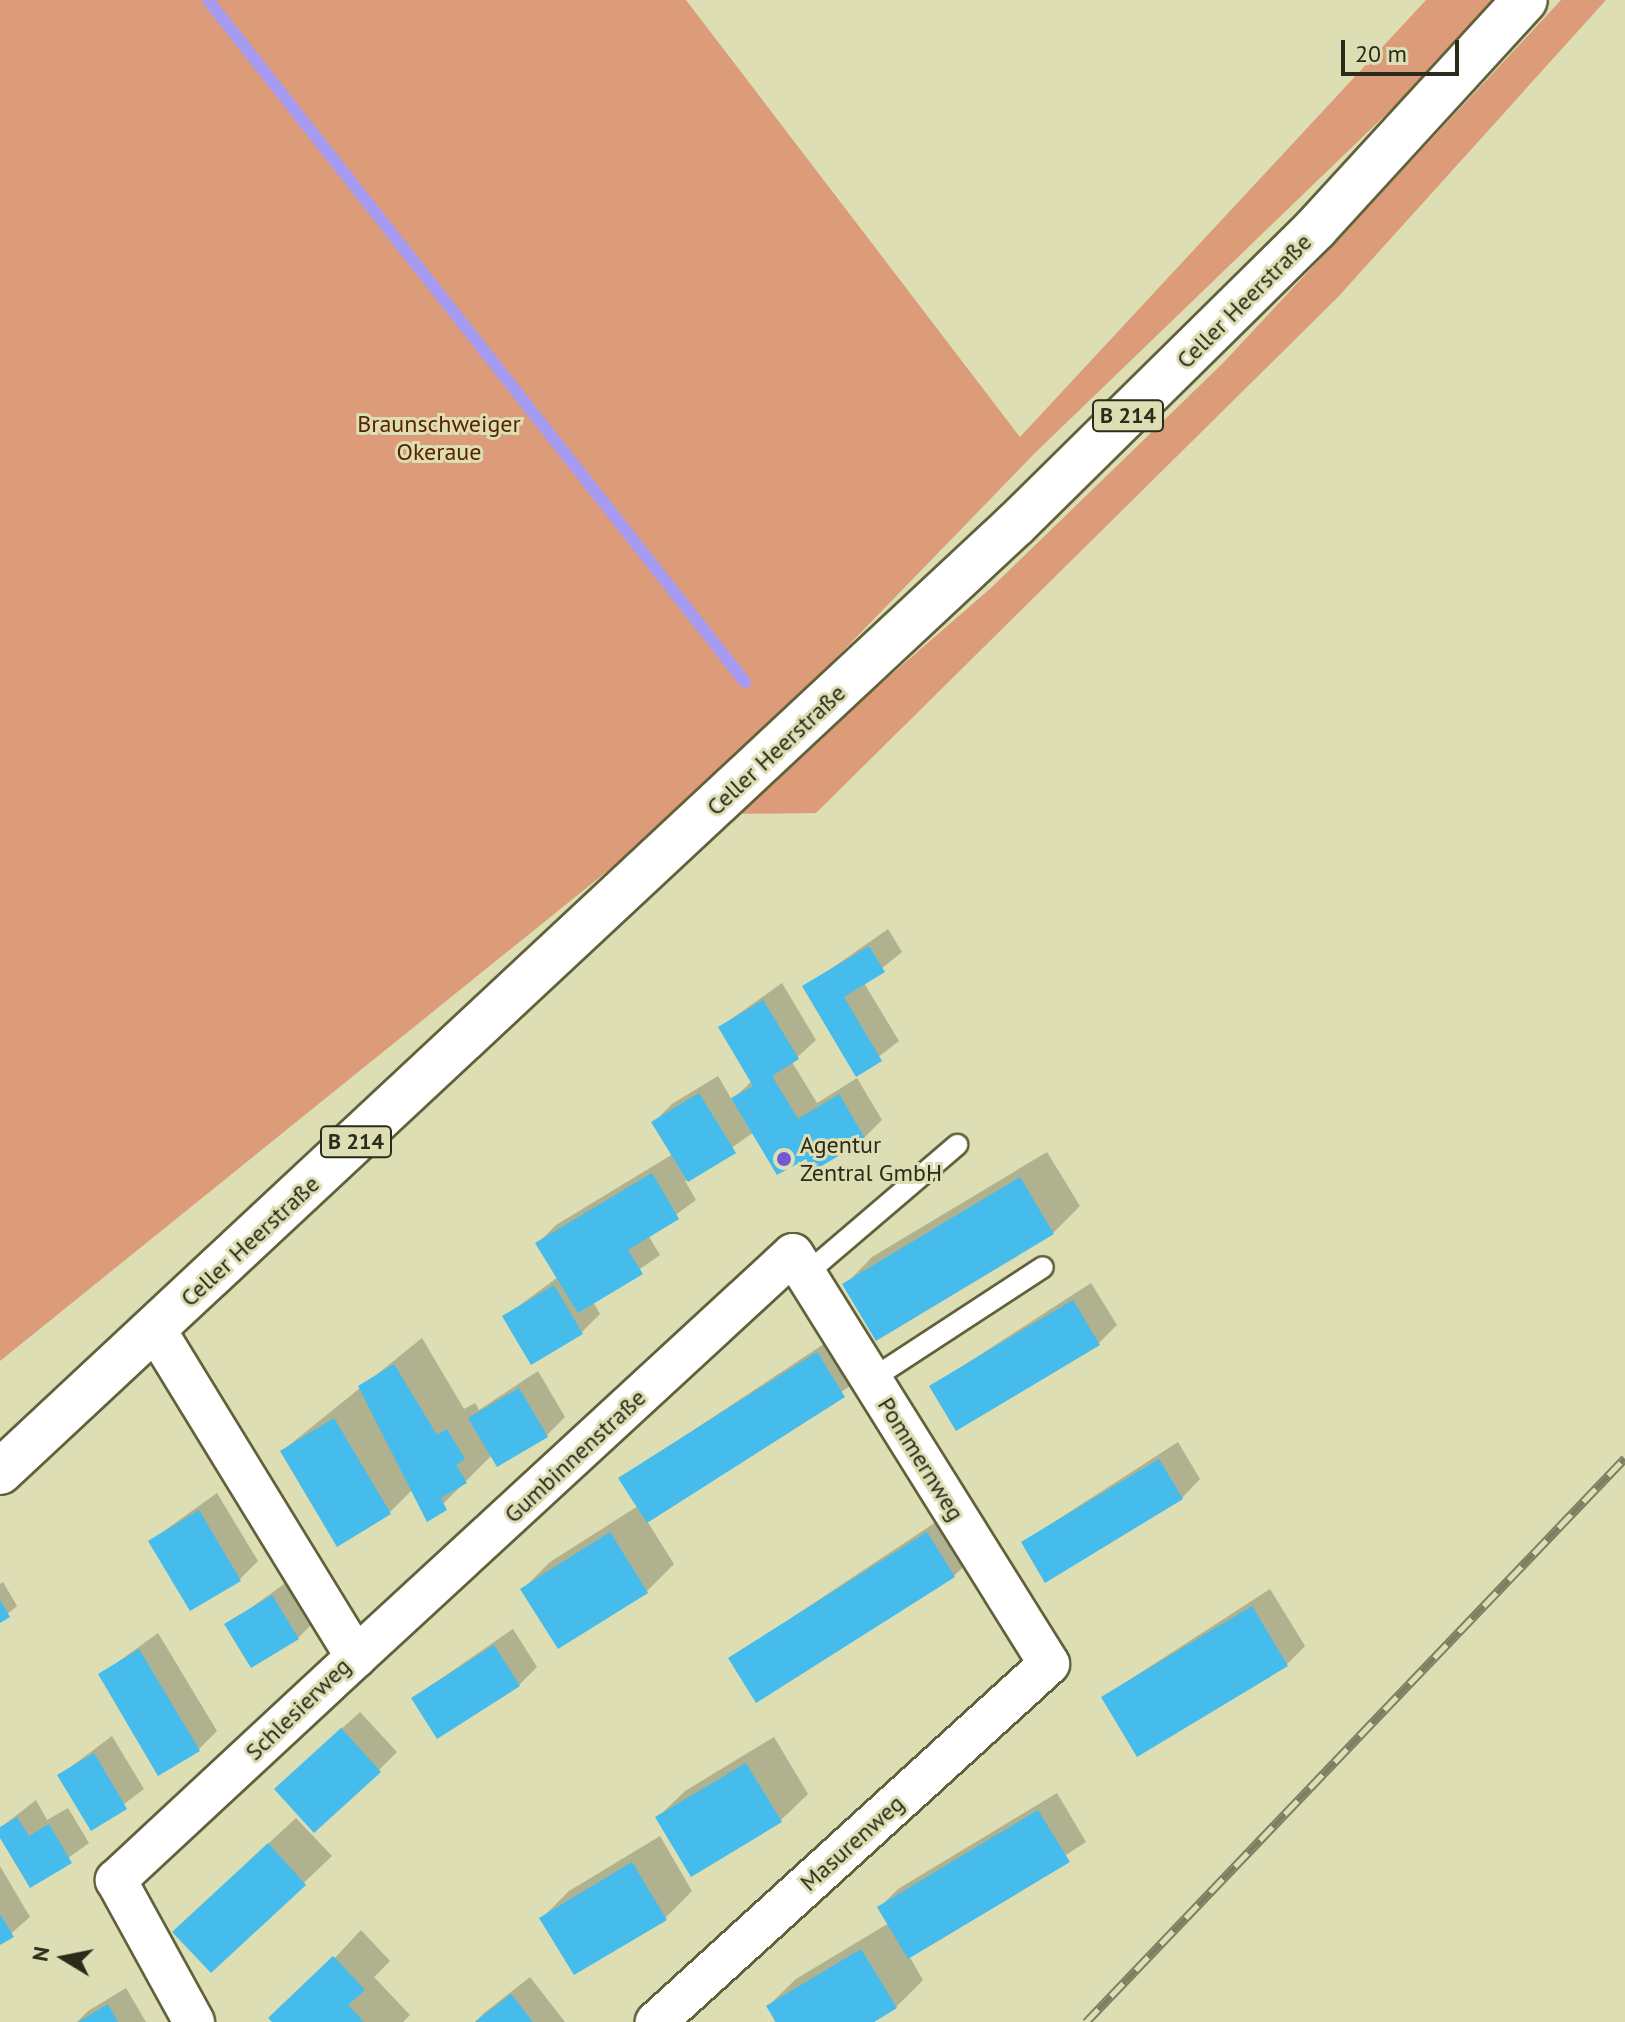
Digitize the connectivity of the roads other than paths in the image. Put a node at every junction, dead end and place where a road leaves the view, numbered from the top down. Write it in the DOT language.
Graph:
graph roads {
  1 [pos="1525,0"];
  2 [pos="957,1145"];
  3 [pos="799,1264"];
  4 [pos="1043,1267"];
  5 [pos="155,1329"];
  6 [pos="872,1379"];
  7 [pos="0,1472"];
  8 [pos="356,1657"];
  9 [pos="1049,1664"];
  10 [pos="194,2022"];
  11 [pos="656,2022"];
  1 -- 5 [label="main road, Celler Heerstraße / B 214"];
  2 -- 3 [label="lane"];
  3 -- 6 [label="street, Pommernweg"];
  3 -- 8 [label="street, Gumbinnenstraße"];
  4 -- 6 [label="lane"];
  5 -- 7 [label="main road, Celler Heerstraße / B 214"];
  5 -- 8 [label="street, Schlesierweg"];
  6 -- 9 [label="street, Pommernweg"];
  8 -- 10 [label="street, Schlesierweg"];
  9 -- 11 [label="street, Masurenweg"];
}
